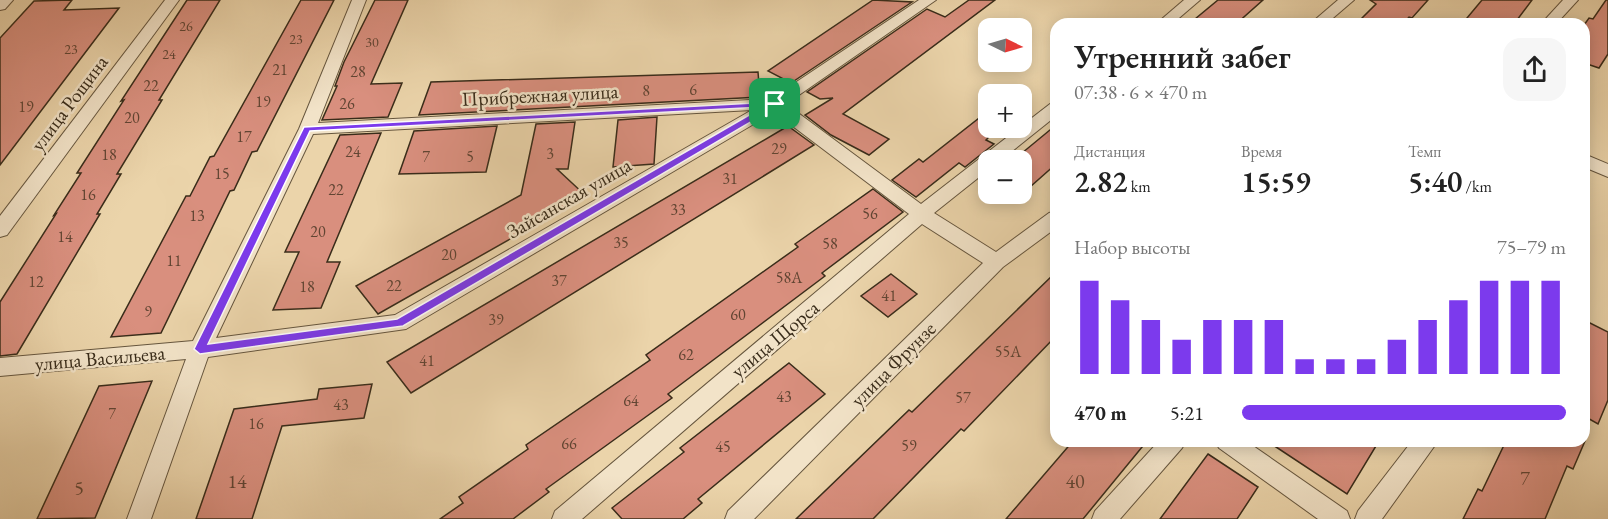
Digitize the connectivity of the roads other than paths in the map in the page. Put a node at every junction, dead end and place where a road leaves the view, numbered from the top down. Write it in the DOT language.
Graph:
graph roads {
  1 [pos="6,0"];
  2 [pos="172,0"];
  3 [pos="359,0"];
  4 [pos="929,0"];
  5 [pos="1193,0"];
  6 [pos="1322,0"];
  7 [pos="1571,0"];
  8 [pos="1342,3"];
  9 [pos="0,6"];
  10 [pos="1170,18"];
  11 [pos="1324,18"];
  12 [pos="1554,18"];
  13 [pos="775,104"];
  14 [pos="1050,113"];
  15 [pos="307,129"];
  16 [pos="1003,150"];
  17 [pos="1590,163"];
  18 [pos="978,170"];
  19 [pos="1608,171"];
  20 [pos="921,214"];
  21 [pos="1050,222"];
  22 [pos="0,230"];
  23 [pos="996,262"];
  24 [pos="200,349"];
  25 [pos="0,368"];
  26 [pos="1168,447"];
  27 [pos="1236,447"];
  28 [pos="1421,447"];
  29 [pos="139,519"];
  30 [pos="564,519"];
  31 [pos="737,519"];
  32 [pos="1104,519"];
  33 [pos="1338,519"];
  34 [pos="1367,519"];
  1 -- 9 [label="street"];
  2 -- 22 [label="street, улица Рощина"];
  3 -- 15 [label="street"];
  4 -- 13 [label="street, Зайсанская улица"];
  5 -- 10 [label="street"];
  6 -- 8 [label="street"];
  7 -- 12 [label="street"];
  8 -- 11 [label="street"];
  13 -- 15 [label="street, Прибрежная улица"];
  13 -- 20 [label="street"];
  13 -- 24 [label="street, Зайсанская улица"];
  14 -- 16 [label="street, улица Щорса"];
  15 -- 24 [label="street"];
  17 -- 19 [label="street"];
  18 -- 20 [label="street, улица Щорса"];
  20 -- 23 [label="street"];
  20 -- 30 [label="street, улица Щорса"];
  21 -- 23 [label="street, улица Фрунзе"];
  23 -- 31 [label="street, улица Фрунзе"];
  24 -- 25 [label="street, улица Васильева"];
  24 -- 29 [label="street"];
  26 -- 32 [label="street"];
  27 -- 33 [label="street"];
  28 -- 34 [label="street"];
}
